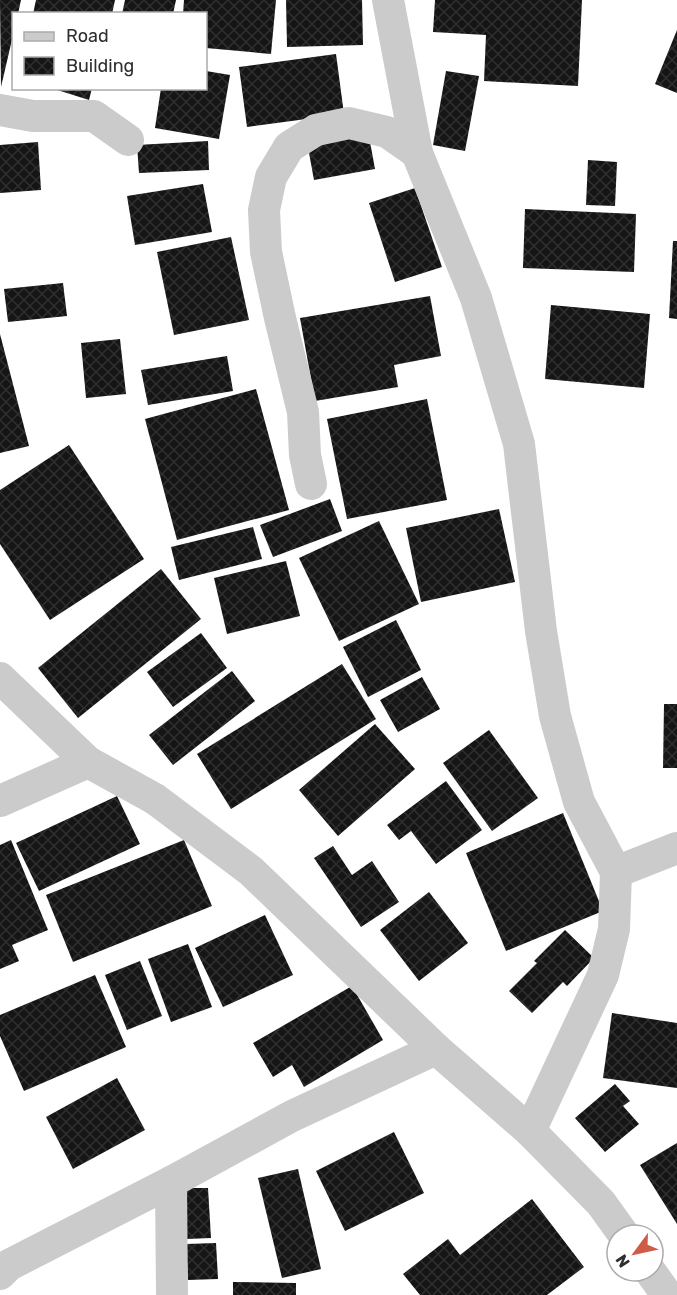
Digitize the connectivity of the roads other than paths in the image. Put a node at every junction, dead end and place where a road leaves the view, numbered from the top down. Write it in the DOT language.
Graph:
graph roads {
  1 [pos="388,0"];
  2 [pos="0,110"];
  3 [pos="128,140"];
  4 [pos="417,153"];
  5 [pos="311,484"];
  6 [pos="0,678"];
  7 [pos="88,762"];
  8 [pos="0,801"];
  9 [pos="677,848"];
  10 [pos="616,872"];
  11 [pos="436,1049"];
  12 [pos="530,1131"];
  13 [pos="171,1182"];
  14 [pos="615,1223"];
  15 [pos="0,1274"];
  16 [pos="172,1295"];
  1 -- 4 [label="street"];
  2 -- 3 [label="street"];
  4 -- 5 [label="street"];
  4 -- 10 [label="street"];
  6 -- 7 [label="street"];
  7 -- 8 [label="street"];
  7 -- 11 [label="street"];
  9 -- 10 [label="street"];
  10 -- 12 [label="street"];
  11 -- 12 [label="street"];
  11 -- 13 [label="street"];
  12 -- 14 [label="street"];
  13 -- 15 [label="street"];
  13 -- 16 [label="street"];
}
